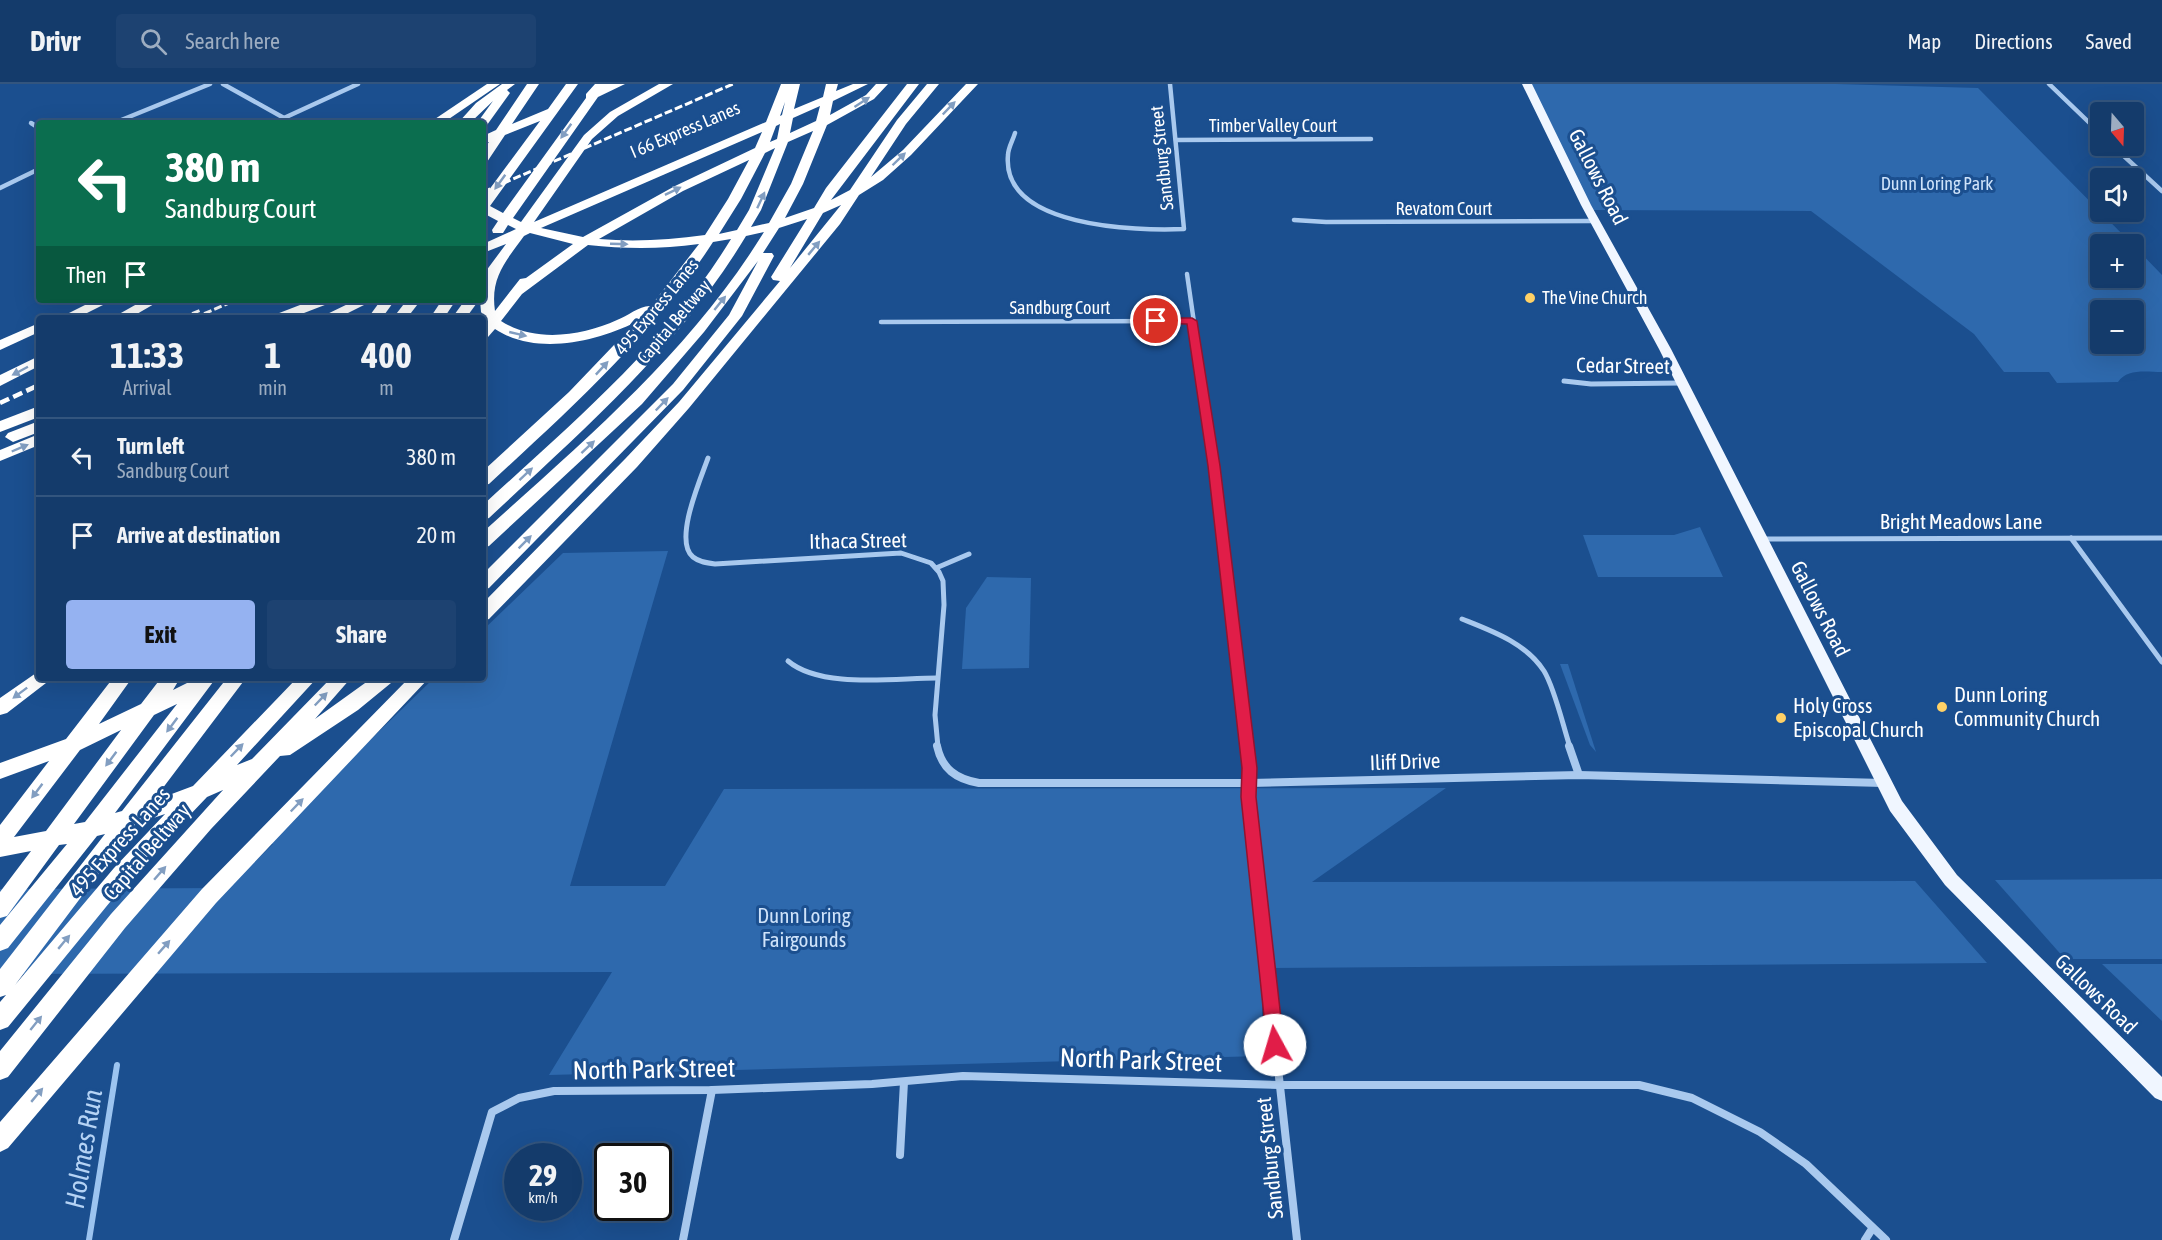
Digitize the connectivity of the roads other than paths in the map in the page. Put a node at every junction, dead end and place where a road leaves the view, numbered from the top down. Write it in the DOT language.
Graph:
graph roads {
  1 [pos="210,84"];
  2 [pos="223,84"];
  3 [pos="358,84"];
  4 [pos="485,84"];
  5 [pos="494,84"];
  6 [pos="510,84"];
  7 [pos="533,84"];
  8 [pos="572,84"];
  9 [pos="601,84"];
  10 [pos="606,84"];
  11 [pos="619,84"];
  12 [pos="667,84"];
  13 [pos="786,84"];
  14 [pos="794,84"];
  15 [pos="834,84"];
  16 [pos="862,84"];
  17 [pos="882,84"];
  18 [pos="933,84"];
  19 [pos="972,84"];
  20 [pos="1170,84"];
  21 [pos="1527,84"];
  22 [pos="2049,84"];
  23 [pos="909,89"];
  24 [pos="284,118"];
  25 [pos="121,120"];
  26 [pos="288,120"];
  27 [pos="440,120"];
  28 [pos="459,120"];
  29 [pos="467,120"];
  30 [pos="485,120"];
  31 [pos="31,123"];
  32 [pos="2090,123"];
  33 [pos="36,126"];
  34 [pos="486,131"];
  35 [pos="1016,133"];
  36 [pos="486,139"];
  37 [pos="1371,139"];
  38 [pos="1176,140"];
  39 [pos="715,148"];
  40 [pos="486,154"];
  41 [pos="2124,156"];
  42 [pos="36,170"];
  43 [pos="0,188"];
  44 [pos="797,188"];
  45 [pos="2162,191"];
  46 [pos="486,203"];
  47 [pos="486,209"];
  48 [pos="1294,220"];
  49 [pos="1594,221"];
  50 [pos="486,235"];
  51 [pos="486,246"];
  52 [pos="486,249"];
  53 [pos="1187,274"];
  54 [pos="487,280"];
  55 [pos="667,292"];
  56 [pos="515,293"];
  57 [pos="86,303"];
  58 [pos="99,303"];
  59 [pos="110,303"];
  60 [pos="148,303"];
  61 [pos="352,303"];
  62 [pos="354,303"];
  63 [pos="412,303"];
  64 [pos="485,303"];
  65 [pos="323,309"];
  66 [pos="62,315"];
  67 [pos="73,315"];
  68 [pos="84,315"];
  69 [pos="125,315"];
  70 [pos="294,315"];
  71 [pos="306,315"];
  72 [pos="344,315"];
  73 [pos="402,315"];
  74 [pos="1192,321"];
  75 [pos="881,322"];
  76 [pos="749,325"];
  77 [pos="36,329"];
  78 [pos="486,330"];
  79 [pos="36,337"];
  80 [pos="0,347"];
  81 [pos="0,353"];
  82 [pos="36,362"];
  83 [pos="0,381"];
  84 [pos="1564,381"];
  85 [pos="1682,383"];
  86 [pos="36,412"];
  87 [pos="0,427"];
  88 [pos="36,427"];
  89 [pos="36,440"];
  90 [pos="0,442"];
  91 [pos="0,456"];
  92 [pos="708,458"];
  93 [pos="486,477"];
  94 [pos="486,511"];
  95 [pos="2071,538"];
  96 [pos="2162,538"];
  97 [pos="486,539"];
  98 [pos="1761,539"];
  99 [pos="969,554"];
  100 [pos="936,567"];
  101 [pos="486,581"];
  102 [pos="486,611"];
  103 [pos="1462,619"];
  104 [pos="788,661"];
  105 [pos="2162,662"];
  106 [pos="938,678"];
  107 [pos="36,681"];
  108 [pos="121,681"];
  109 [pos="169,681"];
  110 [pos="205,681"];
  111 [pos="206,681"];
  112 [pos="235,681"];
  113 [pos="305,681"];
  114 [pos="339,681"];
  115 [pos="381,681"];
  116 [pos="417,681"];
  117 [pos="0,708"];
  118 [pos="4,769"];
  119 [pos="1579,775"];
  120 [pos="1250,783"];
  121 [pos="1883,783"];
  122 [pos="0,840"];
  123 [pos="0,848"];
  124 [pos="0,909"];
  125 [pos="0,941"];
  126 [pos="0,987"];
  127 [pos="0,1019"];
  128 [pos="0,1069"];
  129 [pos="904,1082"];
  130 [pos="1279,1085"];
  131 [pos="712,1090"];
  132 [pos="2162,1091"];
  133 [pos="0,1140"];
  134 [pos="900,1155"];
  135 [pos="1872,1229"];
  136 [pos="454,1240"];
  137 [pos="682,1240"];
  138 [pos="1297,1240"];
  139 [pos="1865,1240"];
  140 [pos="1886,1240"];
  1 -- 25 [label="street"];
  2 -- 24 [label="street"];
  3 -- 24 [label="street"];
  4 -- 28 [label="highway"];
  5 -- 27 [label="highway"];
  6 -- 29 [label="highway"];
  6 -- 30 [label="highway"];
  7 -- 40 [label="highway"];
  8 -- 46 [label="highway, one-way"];
  9 -- 51 [label="highway, one-way"];
  10 -- 34 [label="highway"];
  11 -- 36 [label="highway"];
  12 -- 54 [label="highway"];
  13 -- 55 [label="highway"];
  94 -- 14 [label="highway, 495 Express Lanes, one-way"];
  15 -- 44 [label="highway, Capital Beltway"];
  15 -- 50 [label="highway, I 66 Express Lanes"];
  16 -- 39 [label="highway"];
  56 -- 17 [label="highway, one-way"];
  76 -- 18 [label="highway, one-way"];
  47 -- 19 [label="highway, one-way"];
  20 -- 38 [label="street, Sandburg Street"];
  21 -- 49 [label="main road, Gallows Road"];
  22 -- 32 [label="street"];
  23 -- 76 [label="highway"];
  24 -- 26 [label="street"];
  31 -- 33 [label="street"];
  35 -- 38 [label="street, Sandburg Street"];
  37 -- 38 [label="street, Timber Valley Court"];
  39 -- 52 [label="highway"];
  39 -- 56 [label="highway"];
  41 -- 45 [label="street"];
  42 -- 43 [label="street"];
  97 -- 44 [label="highway, Capital Beltway, one-way"];
  101 -- 44 [label="highway, one-way"];
  48 -- 49 [label="street, Revatom Court"];
  49 -- 85 [label="main road, Gallows Road"];
  53 -- 74 [label="street"];
  64 -- 55 [label="highway, one-way"];
  93 -- 55 [label="highway, one-way"];
  56 -- 78 [label="highway"];
  57 -- 66 [label="highway"];
  58 -- 67 [label="highway"];
  59 -- 68 [label="highway"];
  60 -- 69 [label="highway"];
  61 -- 65 [label="highway"];
  62 -- 72 [label="highway"];
  63 -- 73 [label="highway"];
  65 -- 70 [label="highway"];
  65 -- 71 [label="highway"];
  74 -- 75 [label="street, Sandburg Court"];
  74 -- 120 [label="street, Sandburg Street"];
  76 -- 102 [label="highway"];
  77 -- 80 [label="highway"];
  79 -- 81 [label="highway"];
  82 -- 83 [label="highway, one-way"];
  84 -- 85 [label="street, Cedar Street"];
  85 -- 98 [label="main road, Gallows Road"];
  86 -- 87 [label="highway"];
  88 -- 90 [label="highway"];
  91 -- 89 [label="highway, one-way"];
  92 -- 100 [label="street, Ithaca Street"];
  95 -- 96 [label="street, Bright Meadows Lane"];
  95 -- 98 [label="street, Bright Meadows Lane"];
  95 -- 105 [label="street"];
  98 -- 121 [label="main road, Gallows Road"];
  99 -- 100 [label="street"];
  100 -- 106 [label="street"];
  103 -- 119 [label="street"];
  104 -- 106 [label="street"];
  106 -- 120 [label="street, Iliff Drive"];
  107 -- 117 [label="highway, one-way"];
  108 -- 122 [label="highway, one-way"];
  109 -- 124 [label="highway, one-way"];
  110 -- 125 [label="highway, one-way"];
  111 -- 118 [label="highway"];
  112 -- 126 [label="highway"];
  127 -- 113 [label="highway, 495 Express Lanes, one-way"];
  128 -- 114 [label="highway, Capital Beltway, one-way"];
  115 -- 123 [label="highway"];
  133 -- 116 [label="highway, one-way"];
  119 -- 120 [label="street, Iliff Drive"];
  119 -- 121 [label="street, Iliff Drive"];
  120 -- 130 [label="street, Sandburg Street"];
  121 -- 132 [label="main road, Gallows Road"];
  129 -- 130 [label="street, North Park Street"];
  129 -- 131 [label="street, North Park Street"];
  129 -- 134 [label="street"];
  130 -- 135 [label="street, North Park Street"];
  130 -- 138 [label="street, Sandburg Street"];
  131 -- 136 [label="street, North Park Street"];
  131 -- 137 [label="street"];
  135 -- 139 [label="street"];
  135 -- 140 [label="street, North Park Street"];
}
